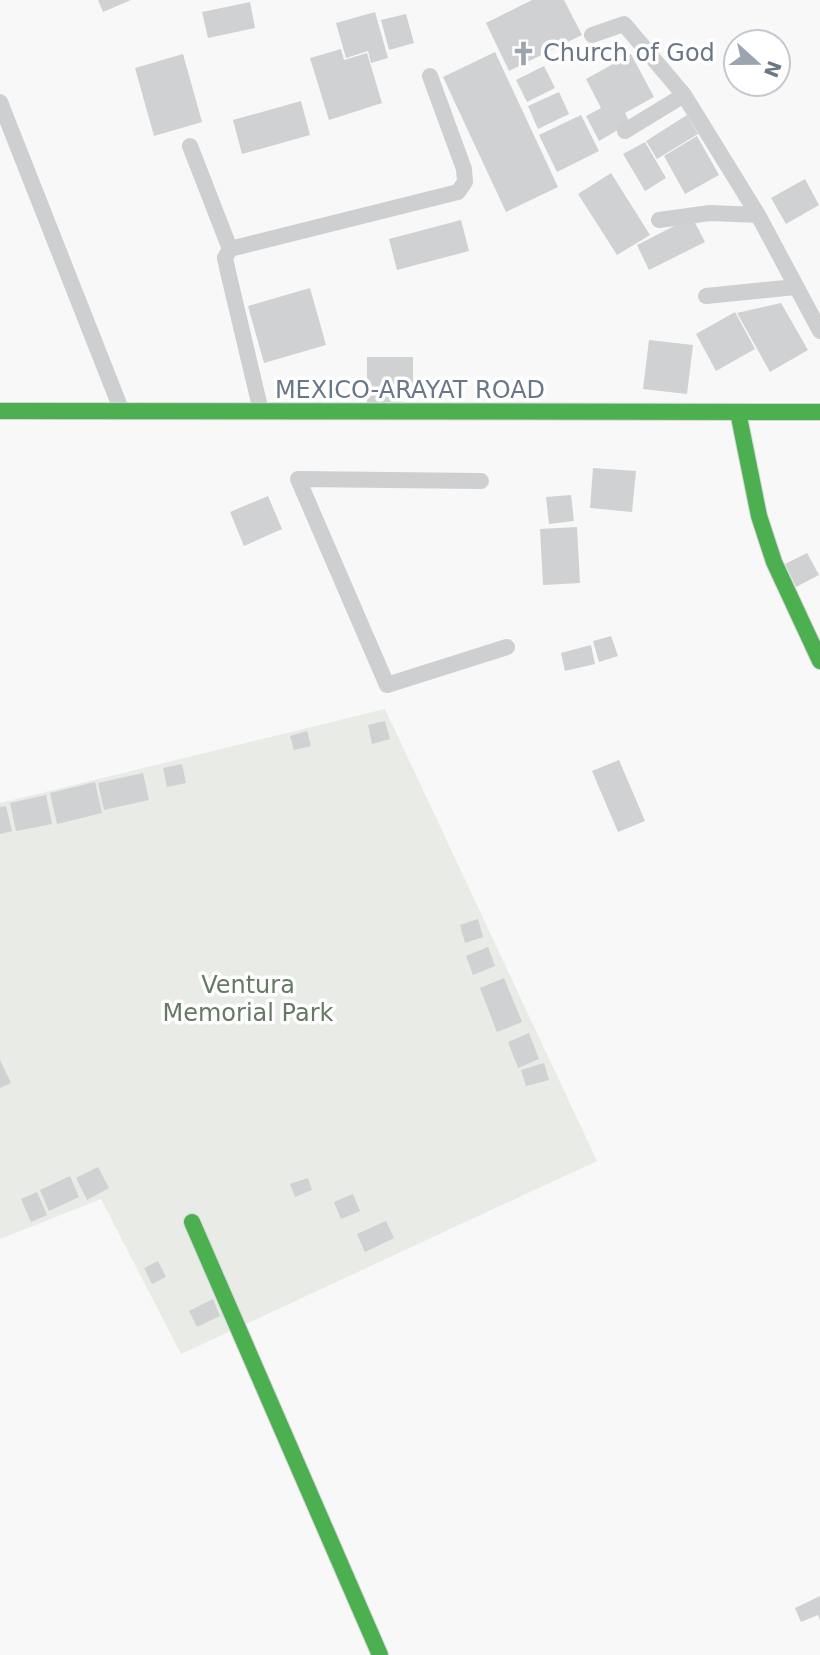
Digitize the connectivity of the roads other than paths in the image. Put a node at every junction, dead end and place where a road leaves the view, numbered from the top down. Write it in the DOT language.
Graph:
graph roads {
  1 [pos="592,35"];
  2 [pos="430,76"];
  3 [pos="684,95"];
  4 [pos="0,102"];
  5 [pos="625,131"];
  6 [pos="190,146"];
  7 [pos="758,215"];
  8 [pos="659,220"];
  9 [pos="230,249"];
  10 [pos="795,287"];
  11 [pos="706,296"];
  12 [pos="820,331"];
  13 [pos="121,410"];
  14 [pos="0,411"];
  15 [pos="738,412"];
  16 [pos="820,412"];
  17 [pos="261,413"];
  18 [pos="481,481"];
  19 [pos="507,647"];
  20 [pos="820,661"];
  21 [pos="192,1222"];
  22 [pos="380,1655"];
  1 -- 3 [label="lane"];
  2 -- 9 [label="lane"];
  3 -- 5 [label="lane"];
  3 -- 7 [label="lane"];
  4 -- 13 [label="lane"];
  6 -- 9 [label="lane"];
  7 -- 8 [label="lane"];
  7 -- 10 [label="lane"];
  9 -- 17 [label="lane"];
  10 -- 11 [label="lane"];
  10 -- 12 [label="lane"];
  13 -- 14 [label="main road, MEXICO-ARAYAT ROAD"];
  13 -- 17 [label="main road, MEXICO-ARAYAT ROAD"];
  15 -- 16 [label="main road, MEXICO-ARAYAT ROAD"];
  15 -- 17 [label="main road, MEXICO-ARAYAT ROAD"];
  15 -- 20 [label="main road"];
  18 -- 19 [label="lane"];
  21 -- 22 [label="main road"];
}
